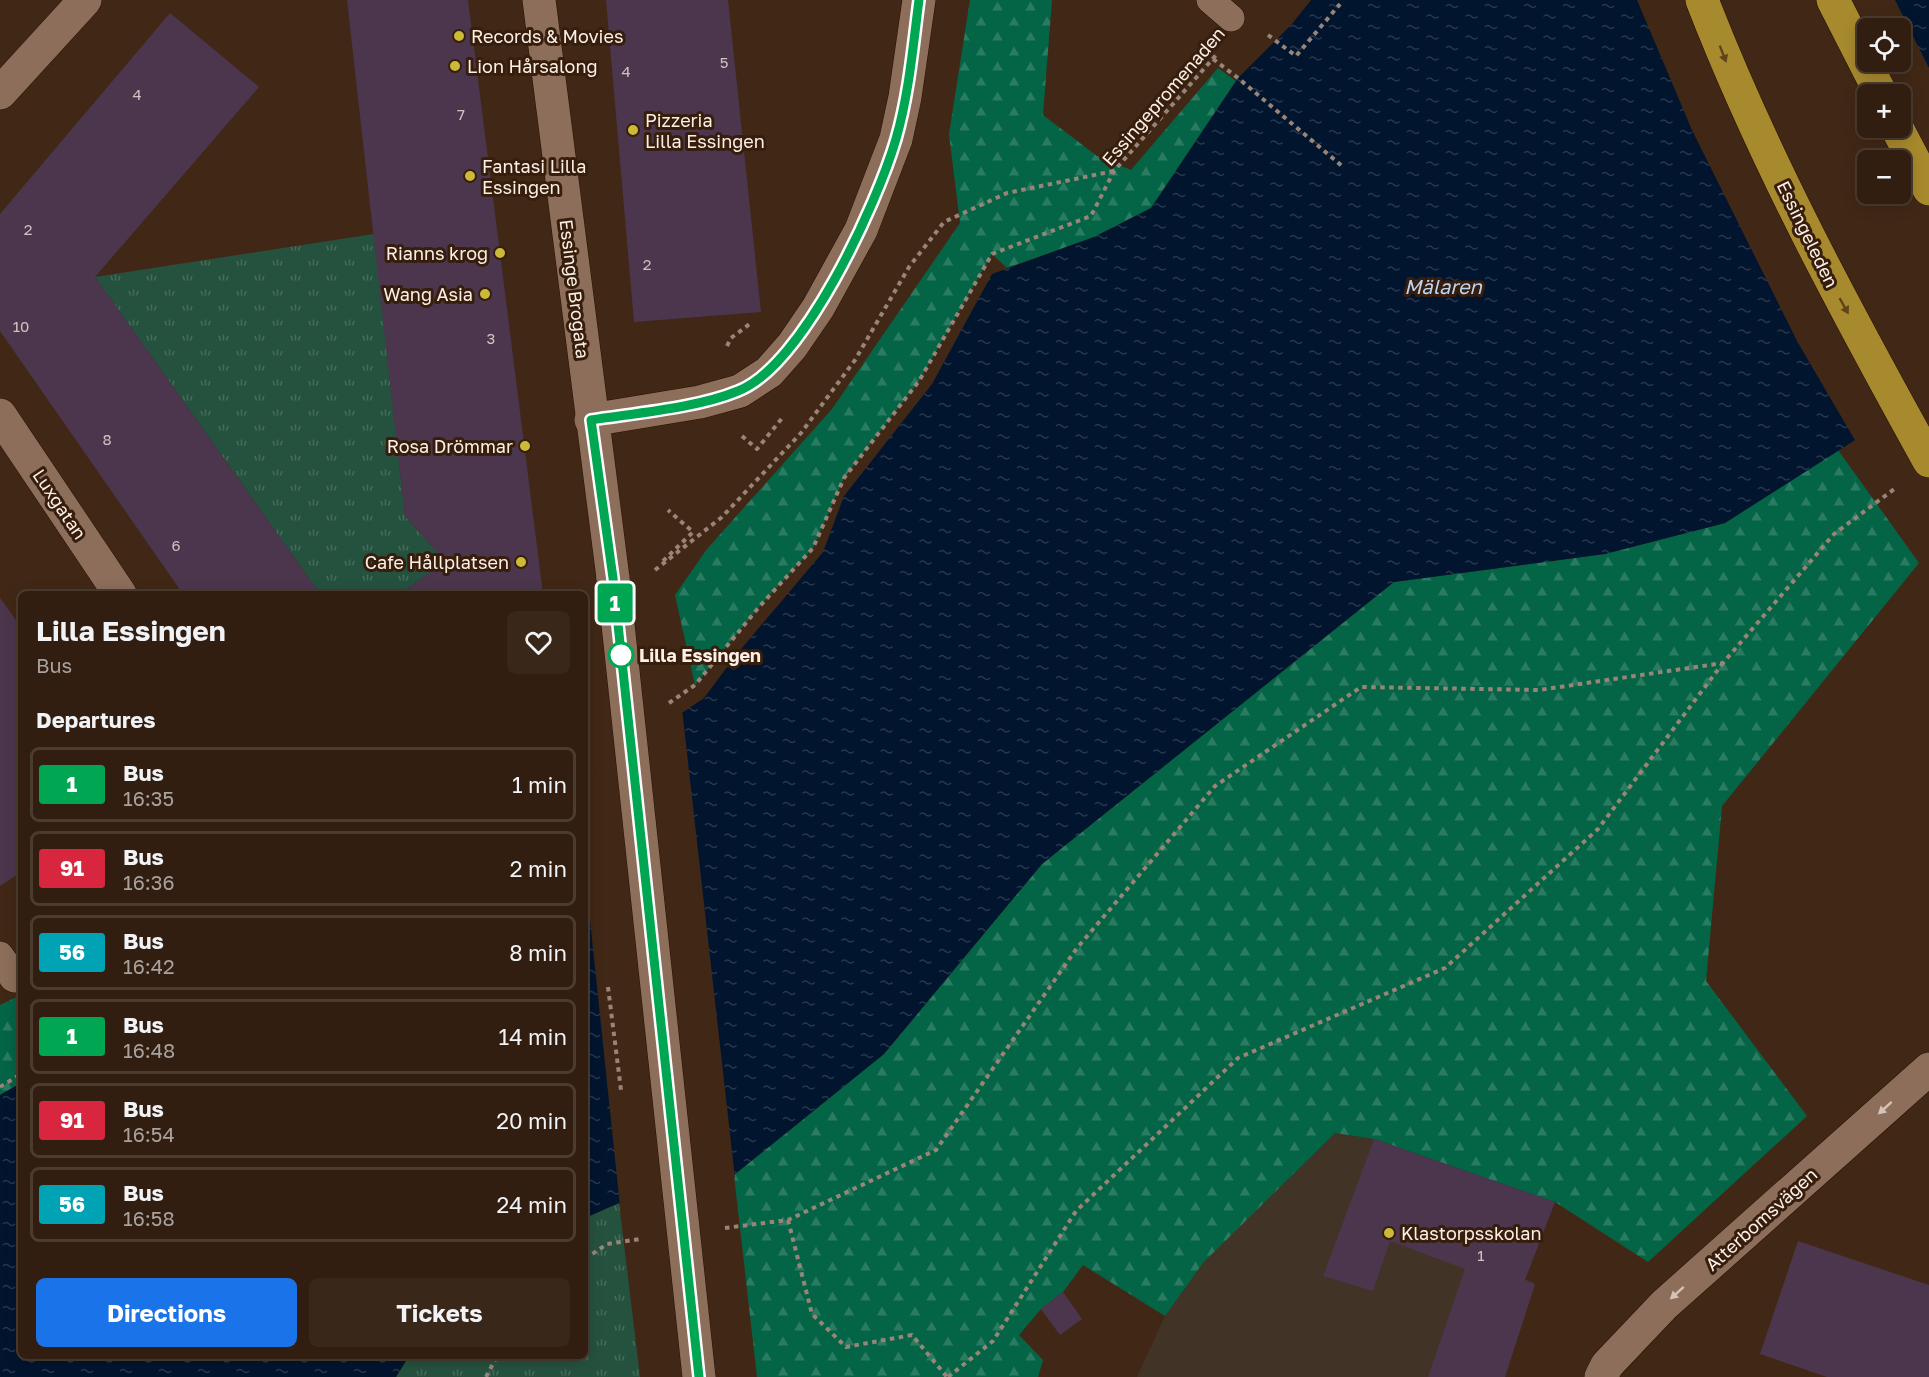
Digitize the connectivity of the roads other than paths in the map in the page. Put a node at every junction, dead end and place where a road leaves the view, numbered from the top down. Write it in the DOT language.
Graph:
graph roads {
  1 [pos="85,0"];
  2 [pos="539,0"];
  3 [pos="919,0"];
  4 [pos="1210,0"];
  5 [pos="1702,0"];
  6 [pos="1833,0"];
  7 [pos="1231,18"];
  8 [pos="1876,84"];
  9 [pos="0,93"];
  10 [pos="1902,138"];
  11 [pos="1929,189"];
  12 [pos="0,415"];
  13 [pos="591,420"];
  14 [pos="1929,461"];
  15 [pos="118,591"];
  16 [pos="1929,1069"];
  17 [pos="699,1377"];
  18 [pos="1601,1377"];
  1 -- 9 [label="street"];
  2 -- 13 [label="street, Essinge Brogata"];
  3 -- 13 [label="street"];
  4 -- 7 [label="lane"];
  5 -- 14 [label="highway, Essingeleden, one-way"];
  6 -- 8 [label="highway"];
  10 -- 11 [label="highway"];
  12 -- 15 [label="street, Luxgatan"];
  13 -- 17 [label="street, Essinge Brogata, bridge"];
  16 -- 18 [label="street, Atterbomsvägen, one-way"];
}
